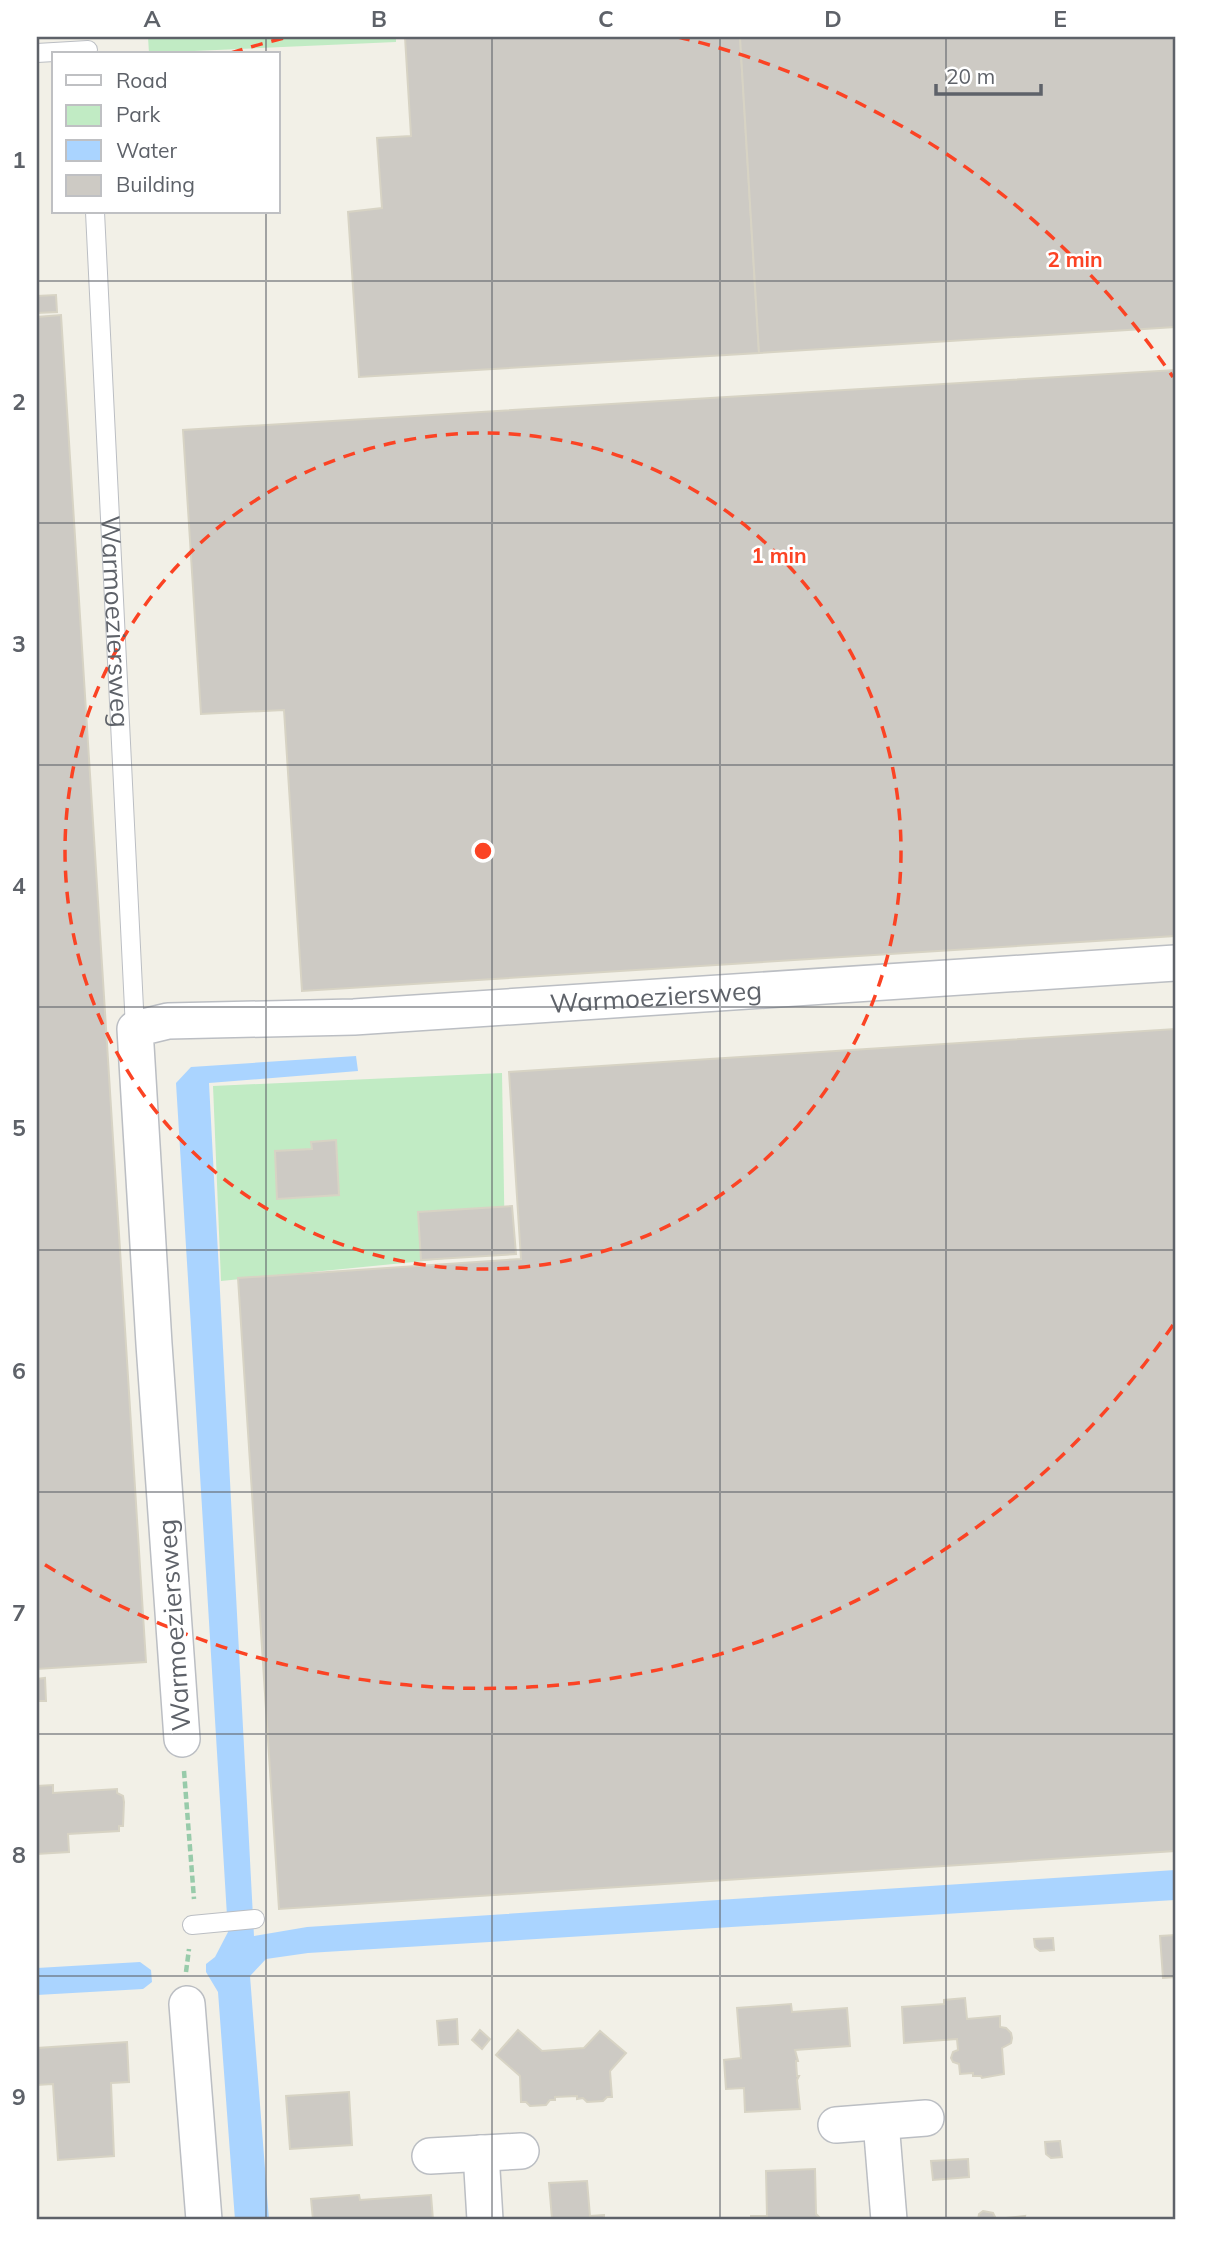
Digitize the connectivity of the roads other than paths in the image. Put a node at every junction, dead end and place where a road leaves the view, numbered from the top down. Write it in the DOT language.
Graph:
graph roads {
  1 [pos="87,47"];
  2 [pos="37,53"];
  3 [pos="95,214"];
  4 [pos="1175,963"];
  5 [pos="135,1029"];
  6 [pos="182,1739"];
  7 [pos="255,1919"];
  8 [pos="192,1925"];
  9 [pos="187,2004"];
  10 [pos="926,2118"];
  11 [pos="881,2122"];
  12 [pos="836,2125"];
  13 [pos="521,2151"];
  14 [pos="481,2153"];
  15 [pos="430,2156"];
  16 [pos="204,2220"];
  17 [pos="485,2220"];
  18 [pos="889,2220"];
  1 -- 2 [label="lane"];
  3 -- 5 [label="lane, Warmoeziersweg"];
  4 -- 5 [label="street, Warmoeziersweg"];
  5 -- 6 [label="street, Warmoeziersweg"];
  7 -- 8 [label="lane"];
  9 -- 16 [label="street"];
  10 -- 11 [label="street"];
  11 -- 12 [label="street"];
  11 -- 18 [label="street"];
  13 -- 14 [label="street"];
  14 -- 15 [label="street"];
  14 -- 17 [label="street"];
}
